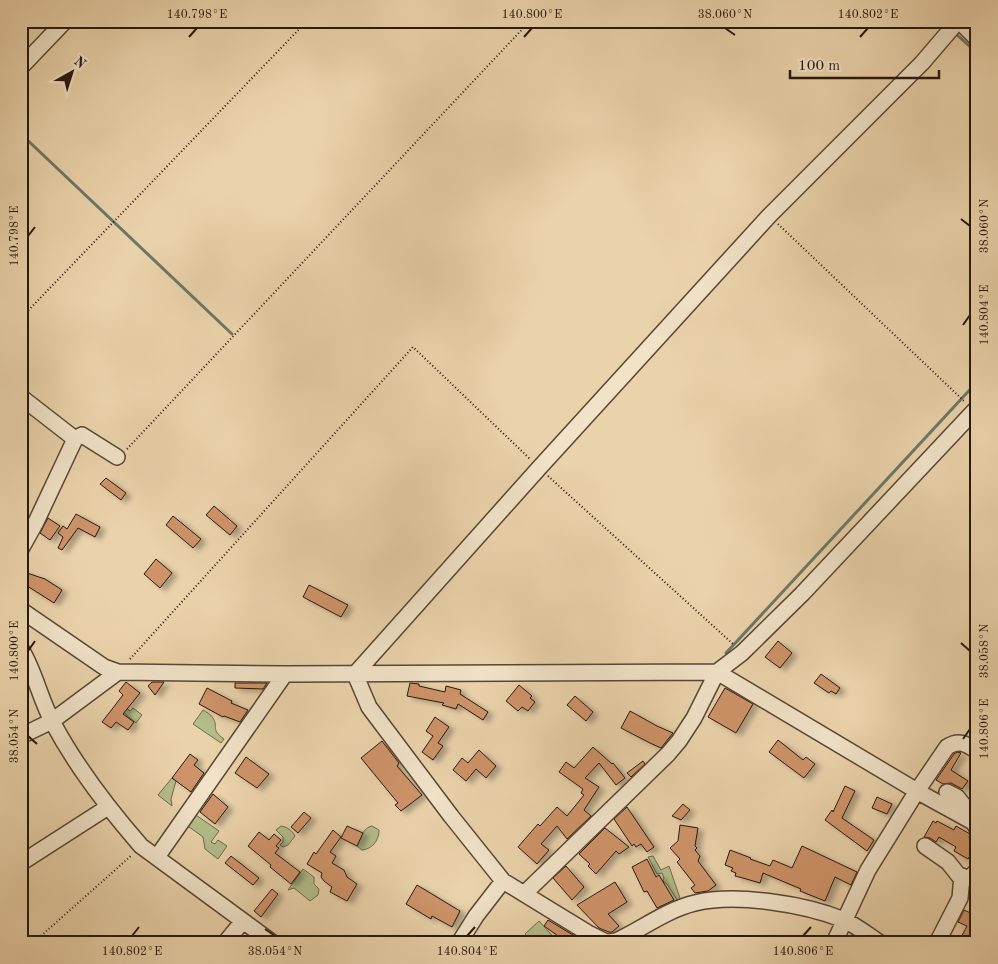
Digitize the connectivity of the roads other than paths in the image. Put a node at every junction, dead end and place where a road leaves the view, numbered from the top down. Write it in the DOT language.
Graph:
graph roads {
  1 [pos="65,21"];
  2 [pos="956,24"];
  3 [pos="977,39"];
  4 [pos="21,67"];
  5 [pos="21,397"];
  6 [pos="975,409"];
  7 [pos="75,439"];
  8 [pos="117,457"];
  9 [pos="21,549"];
  10 [pos="21,610"];
  11 [pos="21,649"];
  12 [pos="118,672"];
  13 [pos="718,672"];
  14 [pos="286,674"];
  15 [pos="356,674"];
  16 [pos="52,721"];
  17 [pos="21,736"];
  18 [pos="977,751"];
  19 [pos="917,791"];
  20 [pos="947,792"];
  21 [pos="108,807"];
  22 [pos="962,816"];
  23 [pos="977,828"];
  24 [pos="925,846"];
  25 [pos="157,857"];
  26 [pos="21,863"];
  27 [pos="977,871"];
  28 [pos="962,876"];
  29 [pos="503,881"];
  30 [pos="525,893"];
  31 [pos="845,920"];
  32 [pos="243,921"];
  33 [pos="225,943"];
  34 [pos="273,943"];
  35 [pos="459,943"];
  36 [pos="834,943"];
  37 [pos="880,943"];
  38 [pos="937,943"];
  1 -- 4 [label="street"];
  2 -- 3 [label="street"];
  2 -- 15 [label="street"];
  5 -- 7 [label="street"];
  6 -- 13 [label="street"];
  7 -- 8 [label="street"];
  7 -- 9 [label="street"];
  10 -- 12 [label="street"];
  11 -- 16 [label="street"];
  12 -- 14 [label="street"];
  12 -- 16 [label="street"];
  13 -- 15 [label="street"];
  13 -- 19 [label="street"];
  13 -- 30 [label="street"];
  14 -- 15 [label="street"];
  14 -- 25 [label="street"];
  15 -- 29 [label="street"];
  16 -- 17 [label="street"];
  16 -- 21 [label="street"];
  18 -- 19 [label="street"];
  19 -- 22 [label="street"];
  19 -- 31 [label="street"];
  20 -- 22 [label="street"];
  21 -- 25 [label="street"];
  21 -- 26 [label="street"];
  22 -- 23 [label="street"];
  24 -- 28 [label="street"];
  25 -- 32 [label="street"];
  27 -- 28 [label="street"];
  28 -- 38 [label="street"];
  29 -- 30 [label="street"];
  29 -- 35 [label="street"];
  30 -- 31 [label="street"];
  31 -- 36 [label="street"];
  31 -- 37 [label="street"];
  32 -- 33 [label="street"];
  32 -- 34 [label="street"];
}
